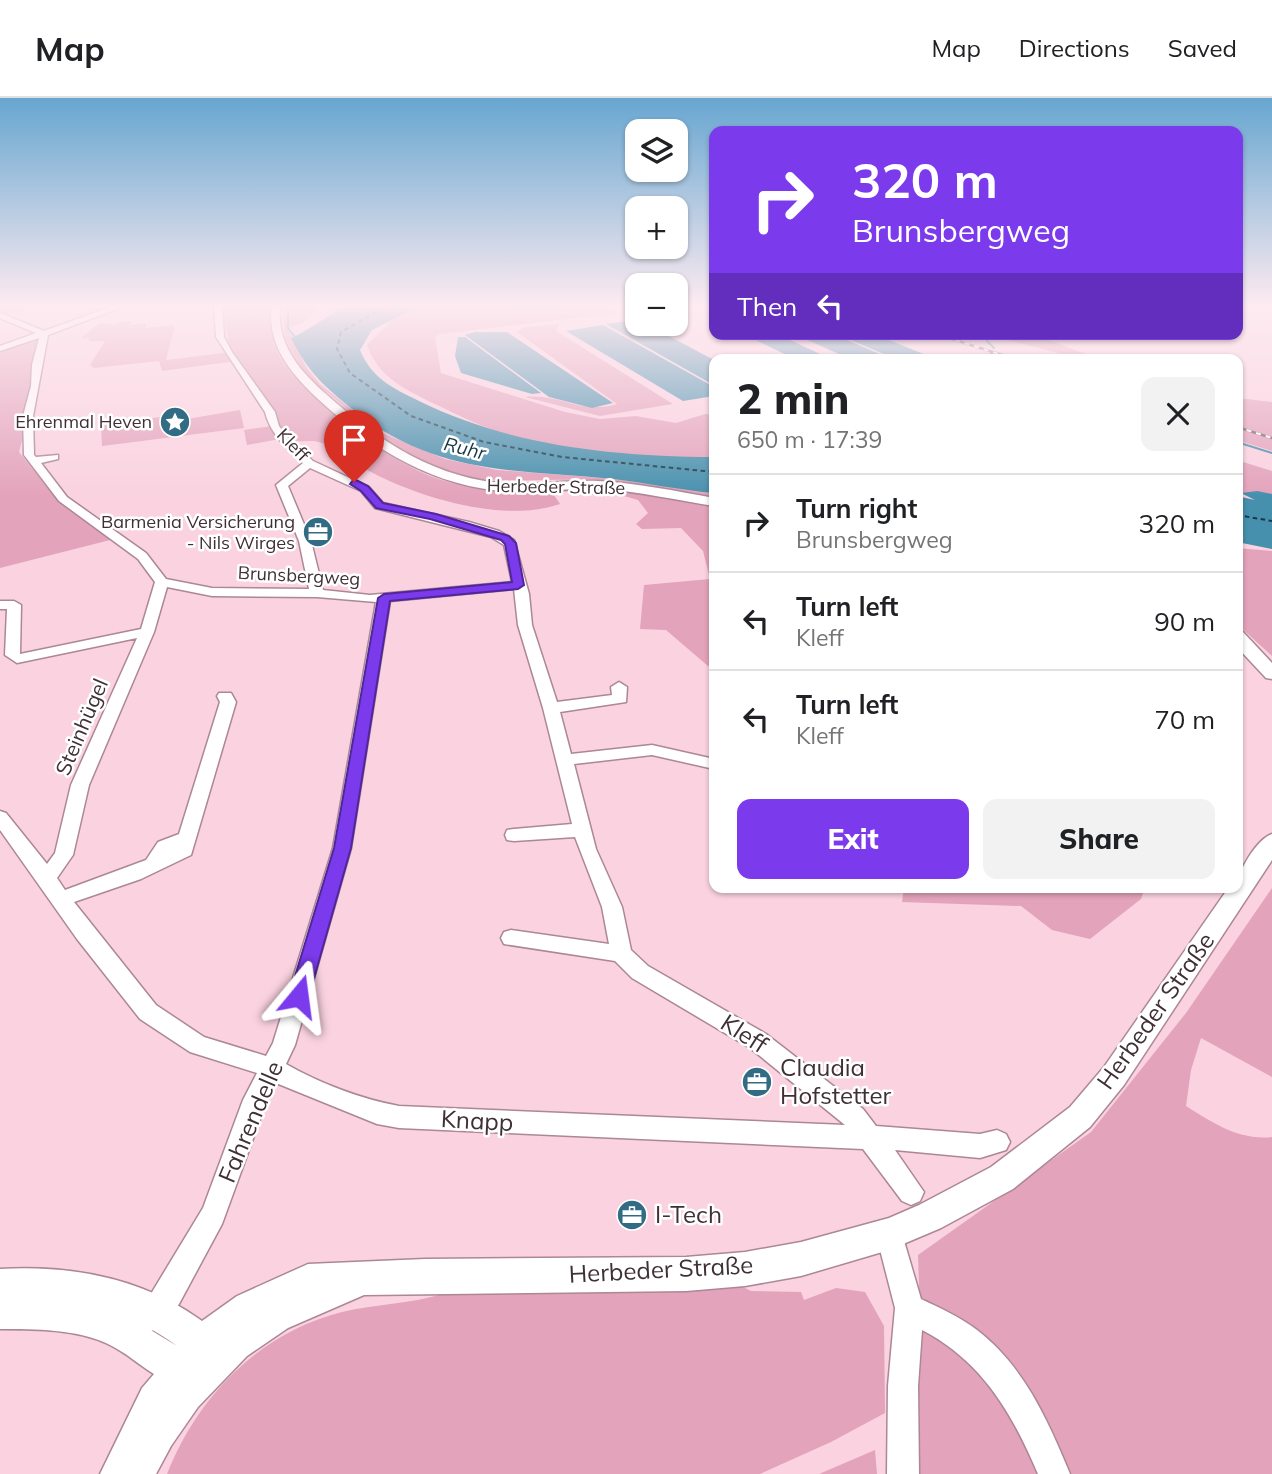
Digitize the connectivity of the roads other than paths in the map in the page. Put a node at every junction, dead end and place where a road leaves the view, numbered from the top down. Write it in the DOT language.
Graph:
graph roads {
  1 [pos="36,368"];
  2 [pos="239,368"];
  3 [pos="295,368"];
  4 [pos="54,457"];
  5 [pos="33,461"];
  6 [pos="309,463"];
  7 [pos="709,501"];
  8 [pos="162,582"];
  9 [pos="518,585"];
  10 [pos="317,593"];
  11 [pos="384,598"];
  12 [pos="0,605"];
  13 [pos="147,632"];
  14 [pos="1243,643"];
  15 [pos="1272,674"];
  16 [pos="619,687"];
  17 [pos="225,696"];
  18 [pos="551,708"];
  19 [pos="564,760"];
  20 [pos="709,763"];
  21 [pos="0,817"];
  22 [pos="582,830"];
  23 [pos="514,835"];
  24 [pos="1272,842"];
  25 [pos="47,878"];
  26 [pos="1243,885"];
  27 [pos="1238,893"];
  28 [pos="61,899"];
  29 [pos="511,938"];
  30 [pos="619,946"];
  31 [pos="273,1068"];
  32 [pos="871,1140"];
  33 [pos="997,1142"];
  34 [pos="911,1192"];
  35 [pos="889,1234"];
  36 [pos="0,1286"];
  37 [pos="909,1308"];
  38 [pos="0,1312"];
  39 [pos="143,1325"];
  40 [pos="195,1362"];
  41 [pos="119,1474"];
  42 [pos="137,1474"];
  43 [pos="903,1474"];
  44 [pos="1054,1474"];
  1 -- 5 [label="street"];
  2 -- 6 [label="street, Kleff"];
  3 -- 7 [label="main road, Herbeder Straße"];
  4 -- 5 [label="street"];
  5 -- 8 [label="street"];
  6 -- 9 [label="street, Kleff"];
  6 -- 10 [label="street"];
  8 -- 10 [label="street, Brunsbergweg"];
  8 -- 13 [label="street, Steinhügel"];
  9 -- 11 [label="street, Brunsbergweg"];
  9 -- 18 [label="street, Kleff"];
  10 -- 11 [label="street, Brunsbergweg"];
  11 -- 31 [label="street, Fahrendelle"];
  12 -- 13 [label="street"];
  13 -- 25 [label="street, Steinhügel"];
  14 -- 15 [label="main road"];
  16 -- 18 [label="street"];
  17 -- 28 [label="street"];
  18 -- 19 [label="street, Kleff"];
  19 -- 20 [label="street"];
  19 -- 22 [label="street, Kleff"];
  21 -- 25 [label="street, Knapp"];
  22 -- 23 [label="street"];
  22 -- 30 [label="street, Kleff"];
  24 -- 26 [label="main road, Herbeder Straße"];
  25 -- 28 [label="street, Knapp"];
  27 -- 35 [label="main road, Herbeder Straße"];
  28 -- 31 [label="street, Knapp"];
  29 -- 30 [label="street"];
  30 -- 32 [label="street, Kleff"];
  31 -- 32 [label="street, Knapp"];
  31 -- 39 [label="street, Fahrendelle"];
  32 -- 33 [label="street, Knapp"];
  32 -- 34 [label="street, Kleff"];
  35 -- 37 [label="street"];
  35 -- 40 [label="main road, Herbeder Straße"];
  36 -- 39 [label="main road"];
  37 -- 43 [label="street"];
  37 -- 44 [label="street"];
  38 -- 39 [label="main road"];
  39 -- 40 [label="main road"];
  40 -- 41 [label="main road, Herbeder Straße"];
  40 -- 42 [label="main road, Herbeder Straße"];
}
